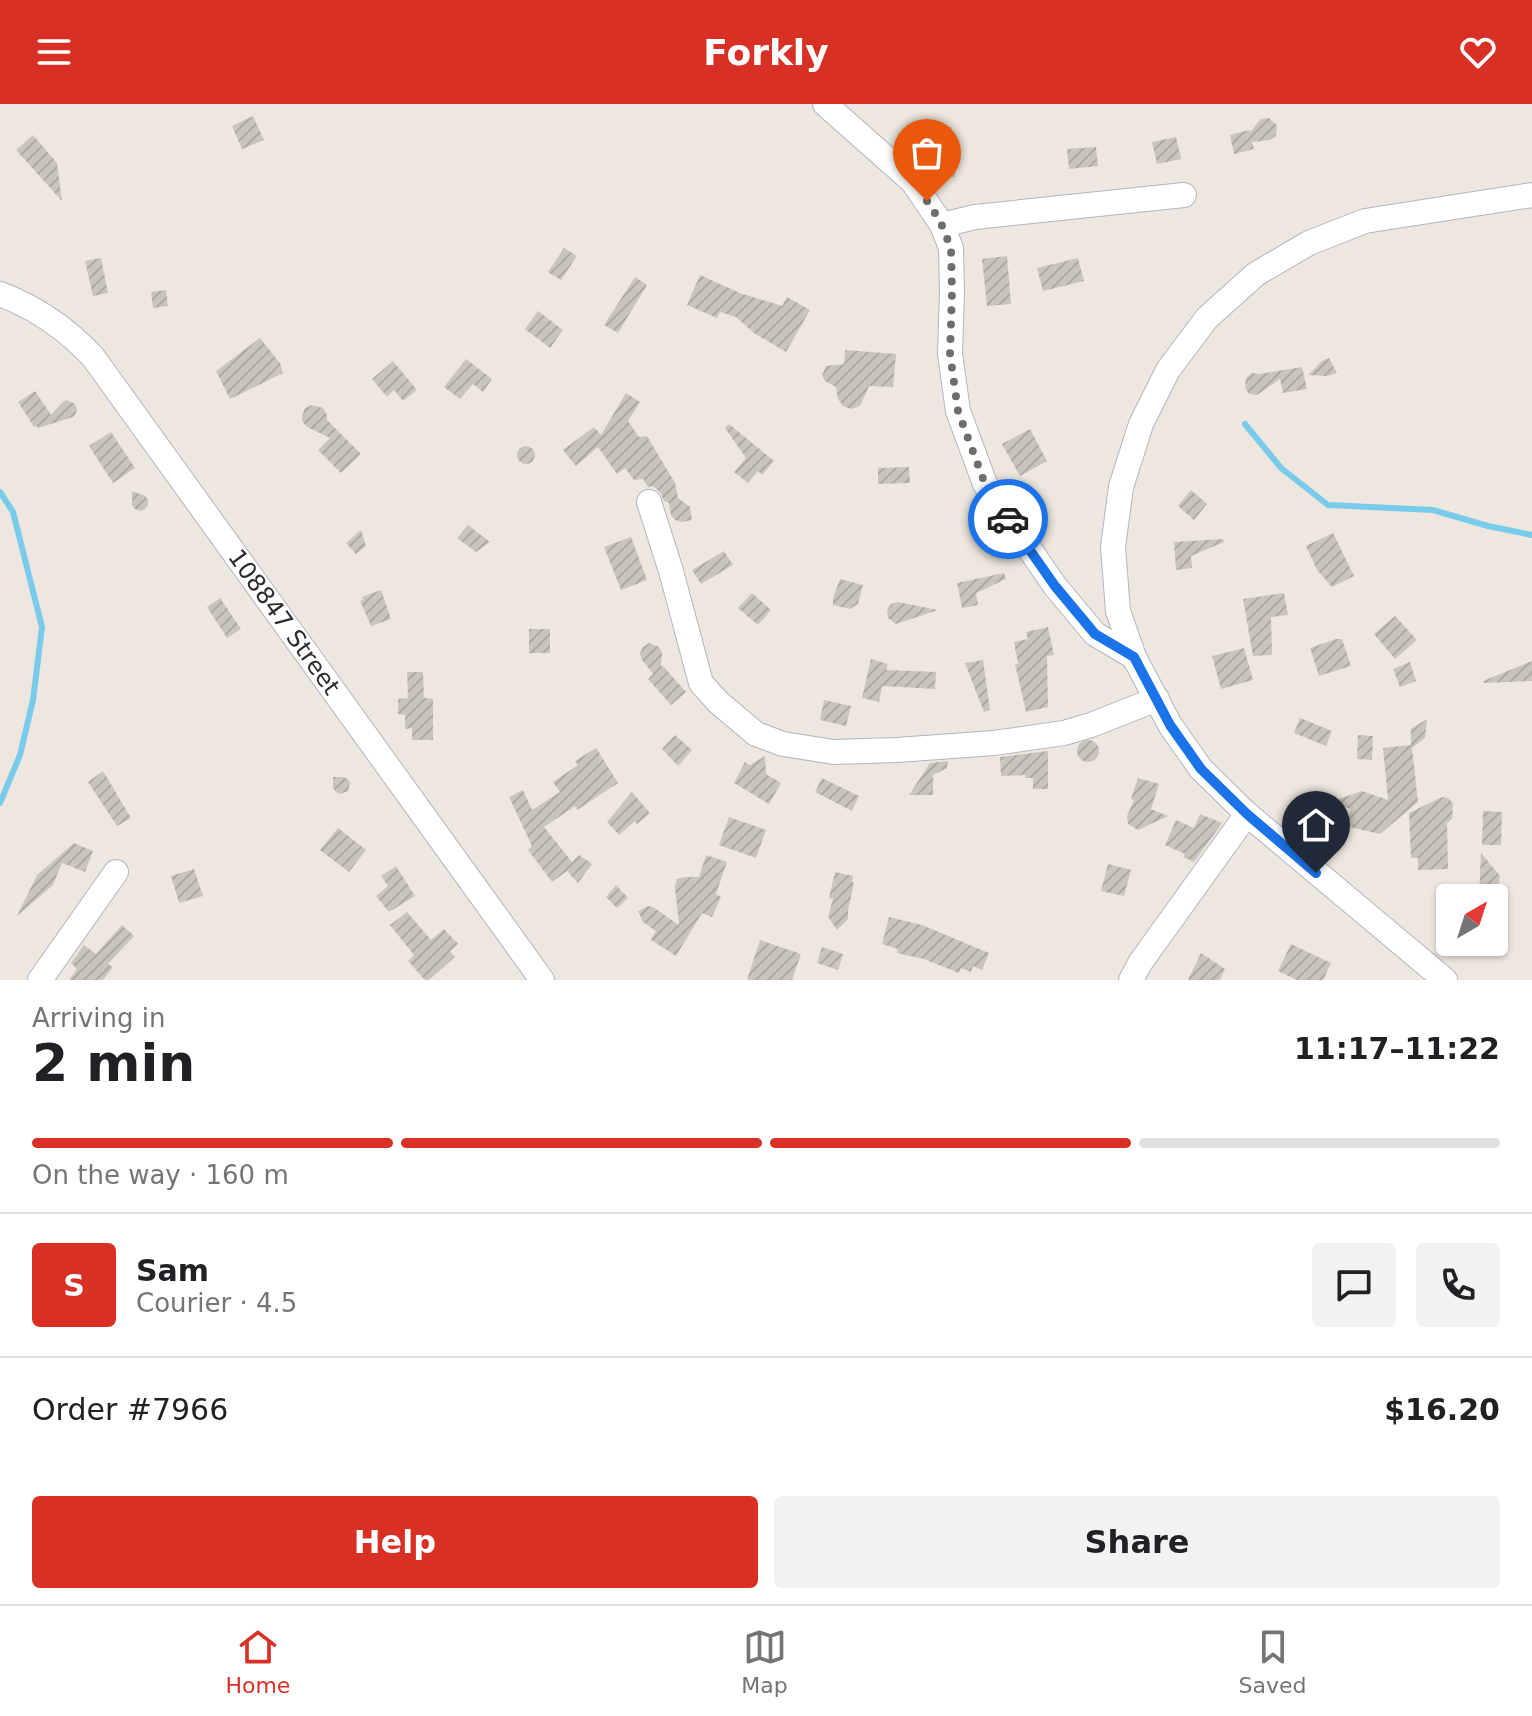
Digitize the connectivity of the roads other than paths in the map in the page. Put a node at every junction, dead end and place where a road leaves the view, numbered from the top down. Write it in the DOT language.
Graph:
graph roads {
  1 [pos="825,104"];
  2 [pos="1184,195"];
  3 [pos="1532,195"];
  4 [pos="942,225"];
  5 [pos="0,294"];
  6 [pos="649,502"];
  7 [pos="1134,657"];
  8 [pos="1157,699"];
  9 [pos="1247,814"];
  10 [pos="116,872"];
  11 [pos="40,980"];
  12 [pos="542,980"];
  13 [pos="1131,980"];
  14 [pos="1445,980"];
  1 -- 4 [label="street"];
  2 -- 4 [label="street"];
  3 -- 7 [label="street"];
  4 -- 7 [label="street"];
  5 -- 12 [label="street, 108847 Street"];
  6 -- 8 [label="street"];
  7 -- 8 [label="street"];
  8 -- 9 [label="street"];
  9 -- 13 [label="street"];
  9 -- 14 [label="street"];
  10 -- 11 [label="street"];
}
